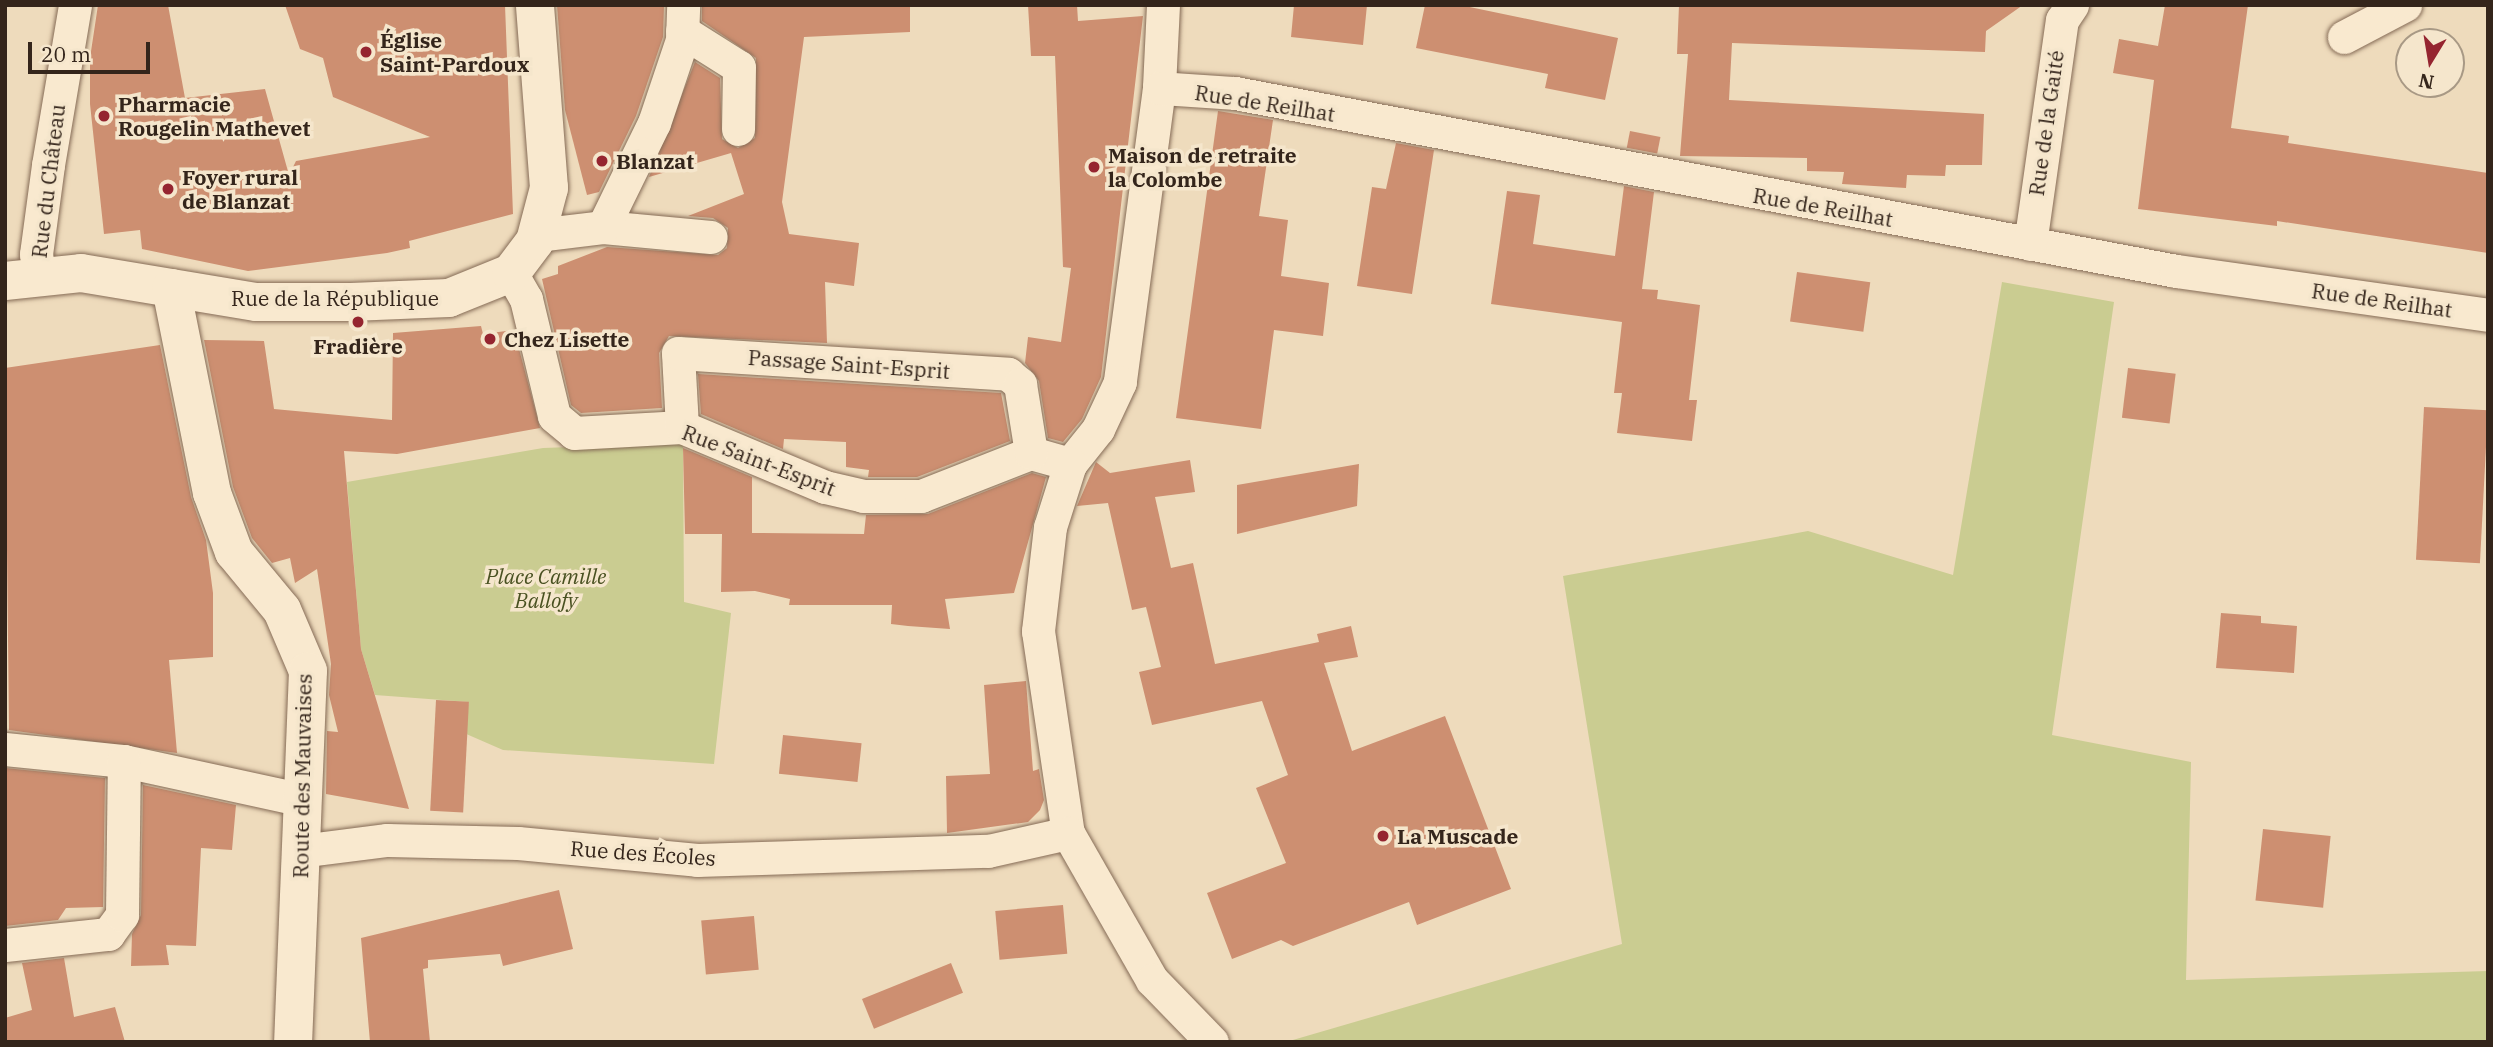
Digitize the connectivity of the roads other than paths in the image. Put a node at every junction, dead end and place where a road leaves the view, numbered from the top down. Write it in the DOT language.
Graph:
graph roads {
  1 [pos="75,5"];
  2 [pos="535,5"];
  3 [pos="1163,5"];
  4 [pos="2072,5"];
  5 [pos="2405,5"];
  6 [pos="682,18"];
  7 [pos="2344,37"];
  8 [pos="1159,88"];
  9 [pos="738,129"];
  10 [pos="603,227"];
  11 [pos="537,235"];
  12 [pos="711,237"];
  13 [pos="2030,244"];
  14 [pos="511,273"];
  15 [pos="22,278"];
  16 [pos="171,288"];
  17 [pos="2488,315"];
  18 [pos="682,427"];
  19 [pos="1031,453"];
  20 [pos="1069,464"];
  21 [pos="5,749"];
  22 [pos="124,761"];
  23 [pos="303,800"];
  24 [pos="1068,833"];
  25 [pos="300,851"];
  26 [pos="5,945"];
  27 [pos="293,1042"];
  28 [pos="1212,1042"];
  1 -- 15 [label="street, Rue du Château"];
  2 -- 11 [label="street"];
  3 -- 8 [label="street"];
  4 -- 13 [label="street, Rue de la Gaité"];
  5 -- 7 [label="street"];
  6 -- 9 [label="street"];
  6 -- 10 [label="street"];
  8 -- 13 [label="street, Rue de Reilhat"];
  8 -- 20 [label="street"];
  10 -- 11 [label="street"];
  10 -- 12 [label="street"];
  11 -- 14 [label="street"];
  13 -- 17 [label="street, Rue de Reilhat"];
  14 -- 16 [label="street, Rue de la République"];
  14 -- 18 [label="street, Rue Saint-Esprit"];
  15 -- 16 [label="street, Rue de la République"];
  16 -- 23 [label="street, Route des Mauvaises"];
  18 -- 19 [label="street, Rue Saint-Esprit"];
  18 -- 19 [label="street, Passage Saint-Esprit"];
  19 -- 20 [label="street"];
  20 -- 24 [label="street"];
  21 -- 22 [label="street"];
  22 -- 23 [label="street"];
  22 -- 26 [label="street"];
  23 -- 25 [label="street, Route des Mauvaises"];
  24 -- 25 [label="street, Rue des Écoles"];
  24 -- 28 [label="street"];
  25 -- 27 [label="street, Route des Mauvaises"];
}
